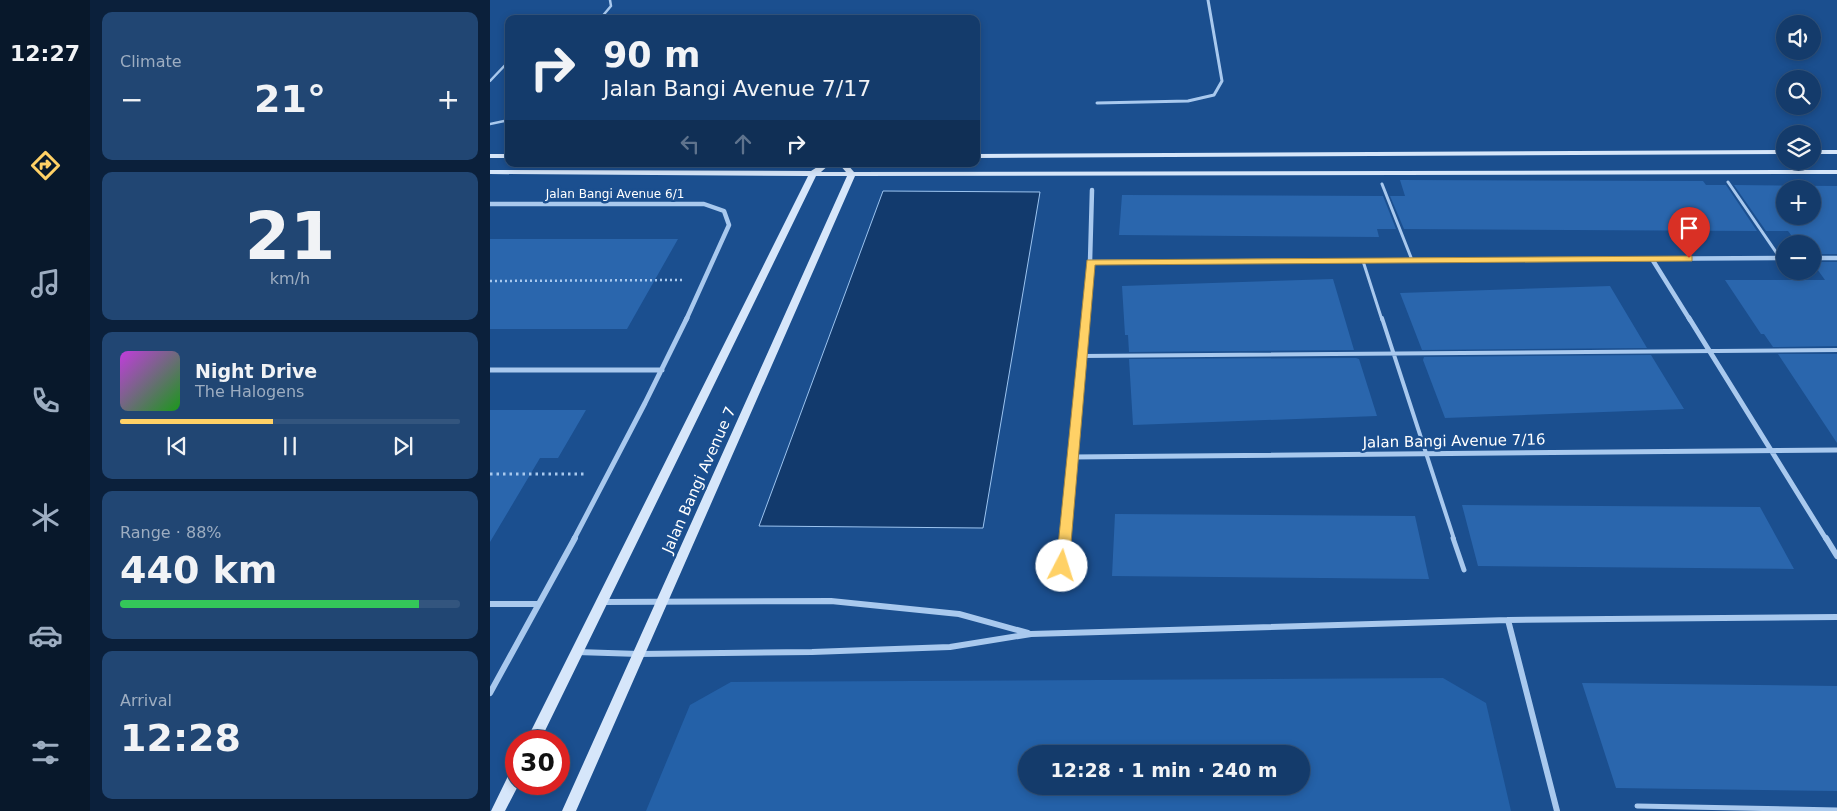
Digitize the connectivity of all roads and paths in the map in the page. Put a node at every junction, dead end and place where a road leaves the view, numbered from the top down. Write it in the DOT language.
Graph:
graph roads {
  1 [pos="610,0"];
  2 [pos="1208,0"];
  3 [pos="603,15"];
  4 [pos="505,65"];
  5 [pos="490,81"];
  6 [pos="1097,103"];
  7 [pos="505,121"];
  8 [pos="490,124"];
  9 [pos="1776,152"];
  10 [pos="1821,152"];
  11 [pos="1837,152"];
  12 [pos="490,156"];
  13 [pos="505,156"];
  14 [pos="980,156"];
  15 [pos="822,167"];
  16 [pos="846,167"];
  17 [pos="490,172"];
  18 [pos="1837,172"];
  19 [pos="813,174"];
  20 [pos="852,174"];
  21 [pos="1728,182"];
  22 [pos="1382,184"];
  23 [pos="1092,190"];
  24 [pos="490,204"];
  25 [pos="1776,248"];
  26 [pos="1776,258"];
  27 [pos="1821,258"];
  28 [pos="1837,258"];
  29 [pos="1652,259"];
  30 [pos="1412,260"];
  31 [pos="1363,261"];
  32 [pos="1090,262"];
  33 [pos="705,280"];
  34 [pos="490,281"];
  35 [pos="1837,350"];
  36 [pos="1709,351"];
  37 [pos="1394,354"];
  38 [pos="1082,356"];
  39 [pos="490,370"];
  40 [pos="662,370"];
  41 [pos="1771,450"];
  42 [pos="1837,450"];
  43 [pos="1426,454"];
  44 [pos="1072,457"];
  45 [pos="490,474"];
  46 [pos="609,475"];
  47 [pos="1837,556"];
  48 [pos="1062,566"];
  49 [pos="1464,570"];
  50 [pos="602,602"];
  51 [pos="662,603"];
  52 [pos="490,604"];
  53 [pos="538,604"];
  54 [pos="1837,617"];
  55 [pos="1508,620"];
  56 [pos="1031,634"];
  57 [pos="577,652"];
  58 [pos="639,654"];
  59 [pos="490,693"];
  60 [pos="538,730"];
  61 [pos="506,795"];
  62 [pos="1637,806"];
  63 [pos="1837,810"];
  64 [pos="498,811"];
  65 [pos="569,811"];
  66 [pos="1557,811"];
  1 -- 3 [label="lane"];
  2 -- 6 [label="street"];
  4 -- 5 [label="lane"];
  7 -- 8 [label="lane"];
  9 -- 14 [label="street"];
  10 -- 11 [label="street"];
  12 -- 13 [label="street"];
  15 -- 19 [label="street, Jalan Bangi Avenue 7"];
  16 -- 20 [label="street"];
  17 -- 19 [label="street"];
  18 -- 20 [label="street"];
  19 -- 20 [label="street"];
  19 -- 50 [label="street, Jalan Bangi Avenue 7"];
  20 -- 51 [label="street, Jalan Bangi Avenue 7"];
  21 -- 25 [label="lane"];
  22 -- 30 [label="lane"];
  23 -- 32 [label="street"];
  24 -- 33 [label="street, Jalan Bangi Avenue 6/1"];
  26 -- 29 [label="street"];
  27 -- 28 [label="street"];
  29 -- 30 [label="street"];
  29 -- 36 [label="street"];
  30 -- 31 [label="street"];
  31 -- 32 [label="street"];
  31 -- 37 [label="lane"];
  32 -- 38 [label="street"];
  33 -- 34 [label="path"];
  33 -- 40 [label="street"];
  35 -- 36 [label="lane"];
  36 -- 37 [label="lane"];
  36 -- 41 [label="street"];
  37 -- 38 [label="lane"];
  37 -- 43 [label="lane"];
  38 -- 44 [label="street"];
  39 -- 40 [label="street"];
  40 -- 46 [label="street"];
  41 -- 42 [label="street, Jalan Bangi Avenue 7/16"];
  41 -- 43 [label="street, Jalan Bangi Avenue 7/16"];
  41 -- 47 [label="street"];
  43 -- 44 [label="street, Jalan Bangi Avenue 7/16"];
  43 -- 49 [label="lane"];
  44 -- 48 [label="street"];
  45 -- 46 [label="path"];
  46 -- 53 [label="street"];
  50 -- 51 [label="street"];
  50 -- 57 [label="street, Jalan Bangi Avenue 7"];
  51 -- 56 [label="street"];
  51 -- 58 [label="street, Jalan Bangi Avenue 7"];
  52 -- 53 [label="street"];
  53 -- 59 [label="street"];
  54 -- 55 [label="street"];
  55 -- 56 [label="street"];
  55 -- 66 [label="street"];
  56 -- 58 [label="street"];
  57 -- 58 [label="street"];
  57 -- 60 [label="street, Jalan Bangi Avenue 7"];
  58 -- 65 [label="street, Jalan Bangi Avenue 7"];
  61 -- 64 [label="street"];
  62 -- 63 [label="lane"];
}
